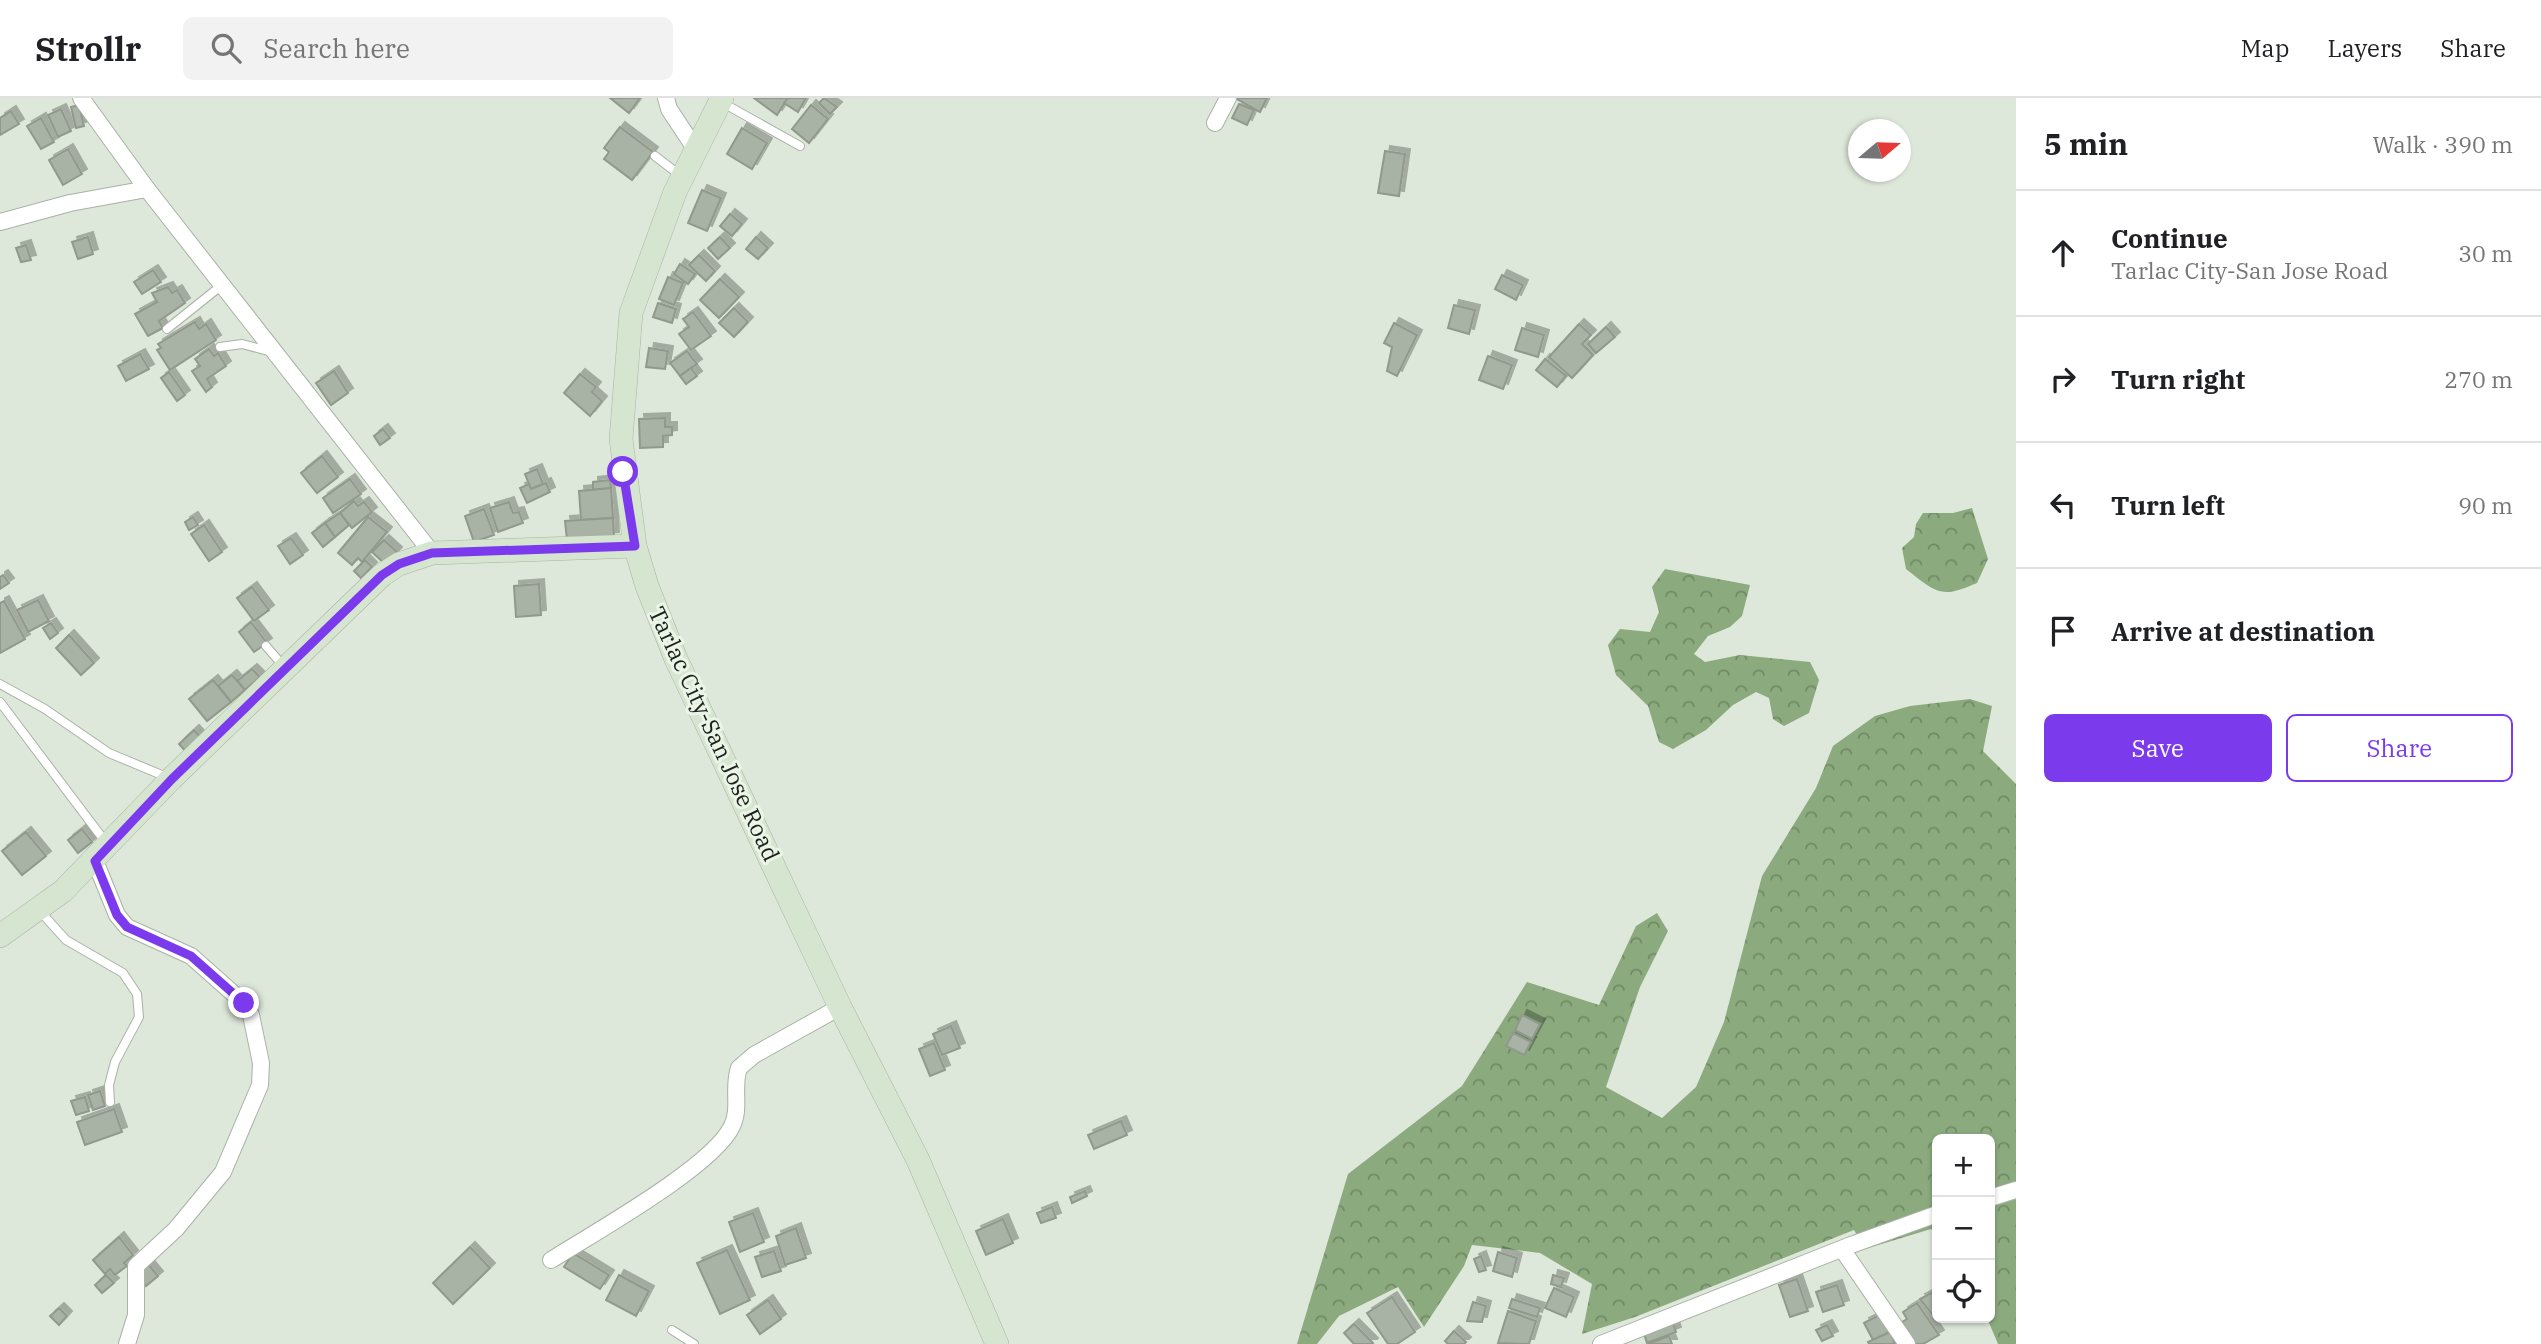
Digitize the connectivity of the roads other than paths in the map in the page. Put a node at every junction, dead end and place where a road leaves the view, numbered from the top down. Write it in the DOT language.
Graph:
graph roads {
  1 [pos="81,98"];
  2 [pos="666,98"];
  3 [pos="1228,98"];
  4 [pos="721,100"];
  5 [pos="1215,123"];
  6 [pos="800,146"];
  7 [pos="696,150"];
  8 [pos="655,156"];
  9 [pos="682,177"];
  10 [pos="147,189"];
  11 [pos="0,222"];
  12 [pos="222,285"];
  13 [pos="167,329"];
  14 [pos="220,347"];
  15 [pos="275,353"];
  16 [pos="635,546"];
  17 [pos="432,553"];
  18 [pos="266,646"];
  19 [pos="285,668"];
  20 [pos="0,684"];
  21 [pos="0,702"];
  22 [pos="172,779"];
  23 [pos="102,853"];
  24 [pos="39,910"];
  25 [pos="0,936"];
  26 [pos="840,1007"];
  27 [pos="110,1102"];
  28 [pos="2016,1191"];
  29 [pos="1994,1197"];
  30 [pos="1932,1216"];
  31 [pos="1842,1249"];
  32 [pos="551,1260"];
  33 [pos="672,1330"];
  34 [pos="1619,1341"];
  35 [pos="127,1344"];
  36 [pos="694,1344"];
  37 [pos="997,1344"];
  38 [pos="1601,1344"];
  39 [pos="1907,1344"];
  1 -- 10 [label="street"];
  2 -- 7 [label="street"];
  3 -- 5 [label="street"];
  4 -- 6 [label="lane"];
  4 -- 7 [label="main road, Tarlac City-San Jose Road"];
  7 -- 9 [label="main road, Tarlac City-San Jose Road"];
  8 -- 9 [label="lane"];
  9 -- 16 [label="main road, Tarlac City-San Jose Road"];
  10 -- 11 [label="street"];
  10 -- 12 [label="street"];
  12 -- 13 [label="lane"];
  12 -- 15 [label="street"];
  14 -- 15 [label="lane"];
  15 -- 17 [label="street"];
  16 -- 17 [label="main road"];
  16 -- 26 [label="main road, Tarlac City-San Jose Road"];
  17 -- 19 [label="main road"];
  18 -- 19 [label="lane"];
  19 -- 22 [label="main road"];
  20 -- 22 [label="lane"];
  21 -- 23 [label="lane"];
  22 -- 23 [label="main road"];
  23 -- 24 [label="main road"];
  23 -- 35 [label="street"];
  24 -- 25 [label="main road"];
  24 -- 27 [label="lane"];
  26 -- 32 [label="street"];
  26 -- 37 [label="main road, Tarlac City-San Jose Road"];
  28 -- 29 [label="street"];
  30 -- 31 [label="street"];
  31 -- 34 [label="street"];
  31 -- 39 [label="street"];
  33 -- 36 [label="lane"];
  34 -- 38 [label="street"];
}
